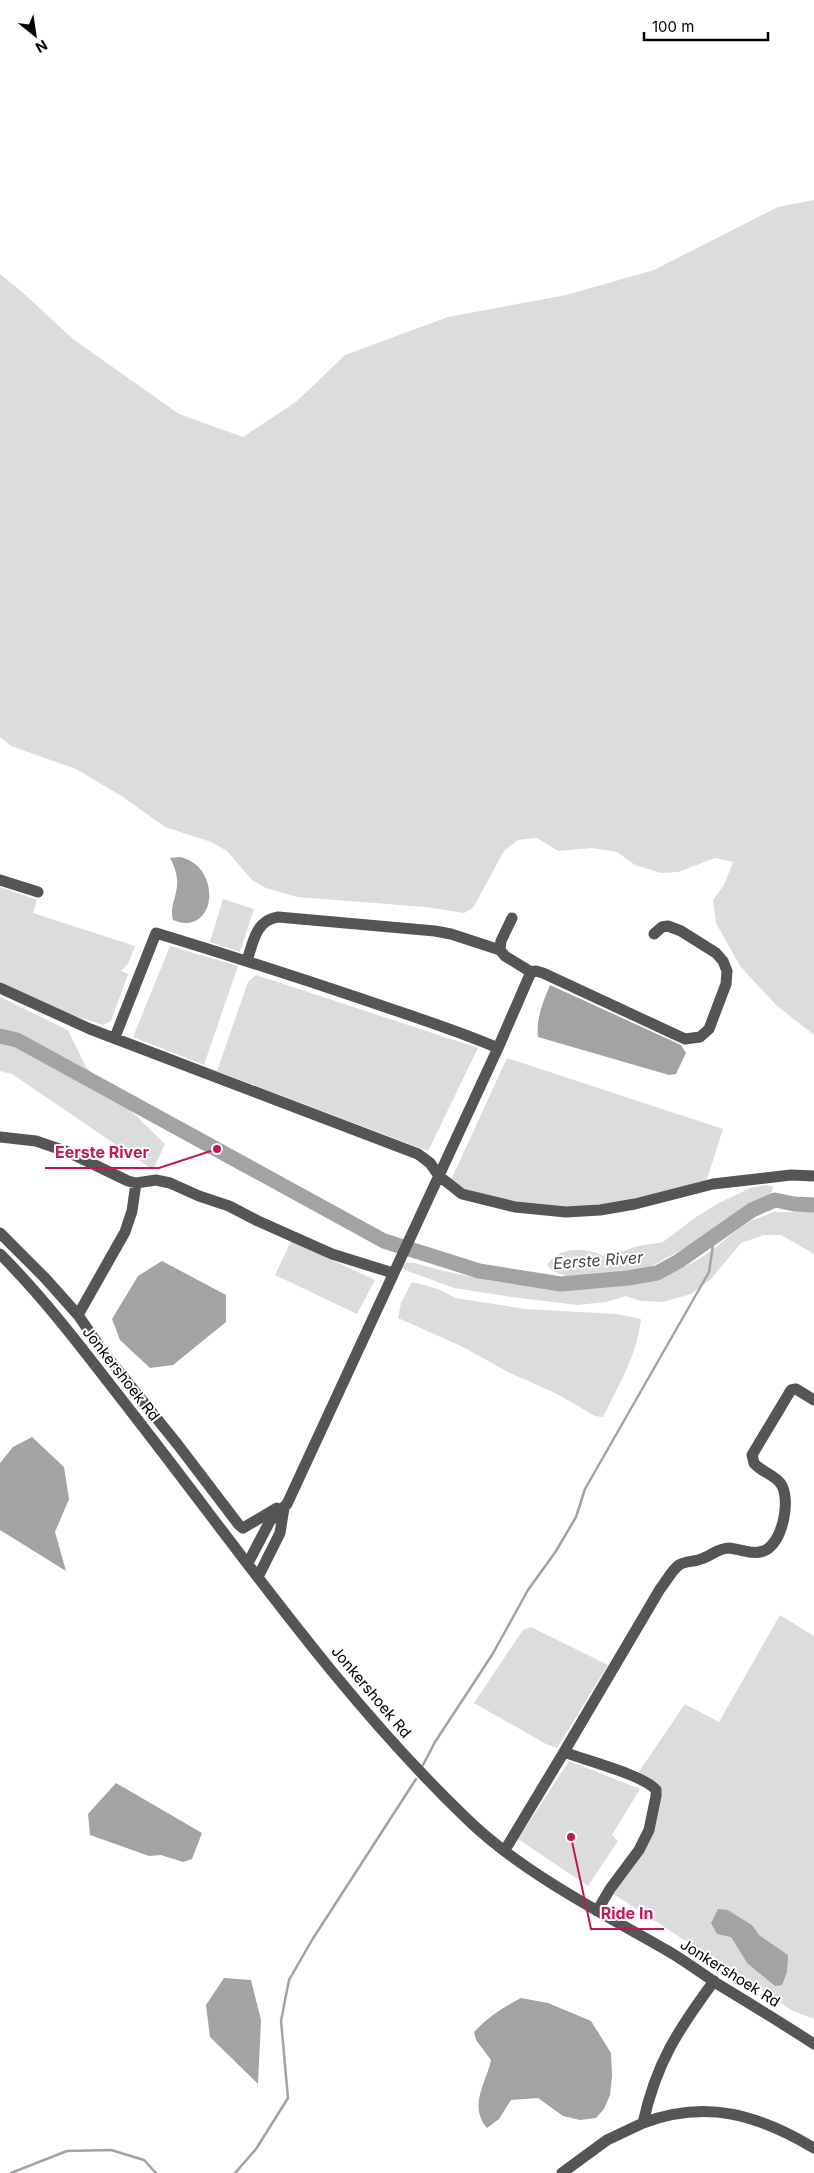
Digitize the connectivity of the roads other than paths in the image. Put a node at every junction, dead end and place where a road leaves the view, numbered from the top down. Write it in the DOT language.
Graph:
graph roads {
  1 [pos="0,880"];
  2 [pos="38,892"];
  3 [pos="512,918"];
  4 [pos="654,934"];
  5 [pos="500,950"];
  6 [pos="247,961"];
  7 [pos="531,972"];
  8 [pos="0,988"];
  9 [pos="115,1037"];
  10 [pos="498,1048"];
  11 [pos="0,1137"];
  12 [pos="439,1176"];
  13 [pos="814,1176"];
  14 [pos="136,1183"];
  15 [pos="0,1232"];
  16 [pos="0,1254"];
  17 [pos="393,1273"];
  18 [pos="78,1315"];
  19 [pos="814,1400"];
  20 [pos="286,1506"];
  21 [pos="248,1563"];
  22 [pos="258,1577"];
  23 [pos="564,1752"];
  24 [pos="505,1850"];
  25 [pos="597,1911"];
  26 [pos="714,1981"];
  27 [pos="814,2044"];
  28 [pos="643,2123"];
  29 [pos="814,2148"];
  30 [pos="562,2173"];
  1 -- 2 [label="street"];
  3 -- 5 [label="street"];
  4 -- 7 [label="street"];
  5 -- 6 [label="street"];
  5 -- 7 [label="street"];
  6 -- 9 [label="street"];
  6 -- 10 [label="street"];
  7 -- 10 [label="street"];
  8 -- 9 [label="street"];
  9 -- 12 [label="street"];
  10 -- 12 [label="street"];
  11 -- 14 [label="street"];
  12 -- 13 [label="street"];
  12 -- 17 [label="street"];
  14 -- 17 [label="street"];
  14 -- 18 [label="street"];
  15 -- 18 [label="street"];
  16 -- 21 [label="street, Jonkershoek Rd"];
  17 -- 20 [label="street"];
  18 -- 20 [label="street"];
  19 -- 23 [label="street"];
  20 -- 21 [label="street"];
  20 -- 22 [label="street"];
  21 -- 22 [label="street, Jonkershoek Rd"];
  22 -- 24 [label="street, Jonkershoek Rd"];
  23 -- 24 [label="street"];
  23 -- 25 [label="street"];
  24 -- 25 [label="street, Jonkershoek Rd"];
  25 -- 26 [label="street, Jonkershoek Rd"];
  26 -- 27 [label="street, Jonkershoek Rd"];
  26 -- 28 [label="street"];
  28 -- 29 [label="street"];
  28 -- 30 [label="street"];
}
